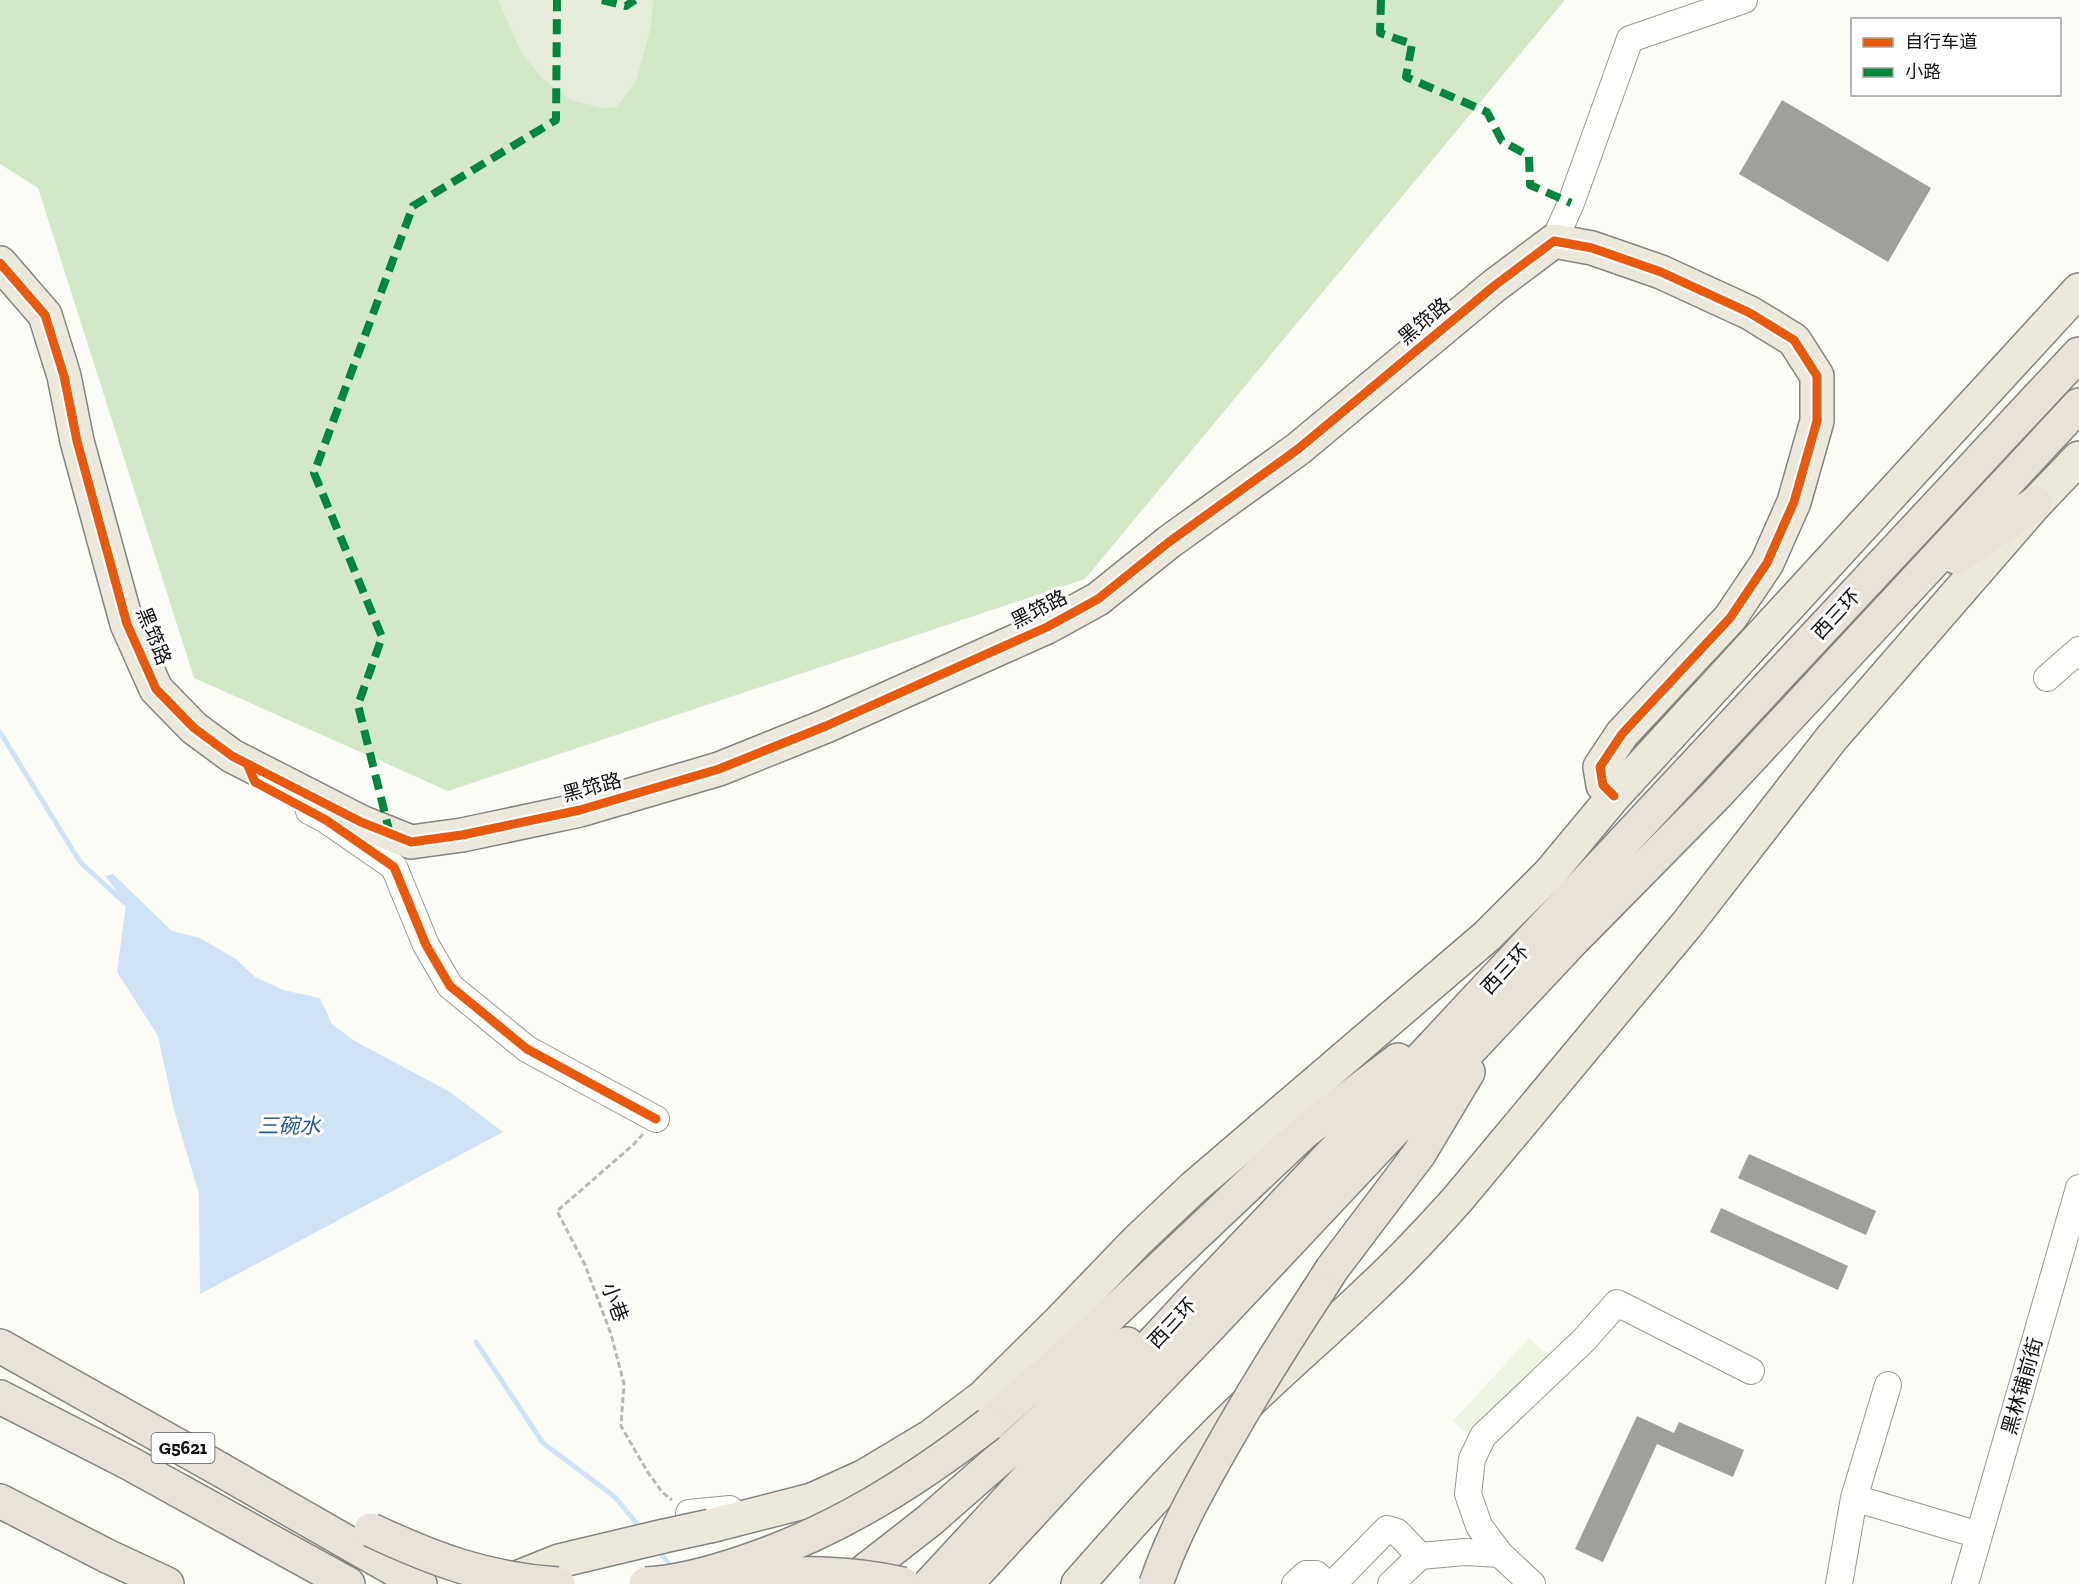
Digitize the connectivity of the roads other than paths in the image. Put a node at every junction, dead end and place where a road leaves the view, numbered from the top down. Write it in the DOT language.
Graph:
graph roads {
  1 [pos="1744,0"];
  2 [pos="1554,241"];
  3 [pos="0,263"];
  4 [pos="2079,290"];
  5 [pos="2079,354"];
  6 [pos="2079,405"];
  7 [pos="2079,458"];
  8 [pos="2036,504"];
  9 [pos="1910,589"];
  10 [pos="2079,650"];
  11 [pos="2048,678"];
  12 [pos="247,764"];
  13 [pos="1614,796"];
  14 [pos="1488,1009"];
  15 [pos="656,1119"];
  16 [pos="2079,1188"];
  17 [pos="1252,1238"];
  18 [pos="0,1335"];
  19 [pos="0,1346"];
  20 [pos="1750,1371"];
  21 [pos="1888,1384"];
  22 [pos="0,1397"];
  23 [pos="1854,1498"];
  24 [pos="0,1501"];
  25 [pos="30,1514"];
  26 [pos="1979,1535"];
  27 [pos="367,1541"];
  28 [pos="1500,1554"];
  29 [pos="1420,1556"];
  30 [pos="346,1582"];
  31 [pos="658,1583"];
  32 [pos="146,1584"];
  33 [pos="167,1584"];
  34 [pos="420,1584"];
  35 [pos="503,1584"];
  36 [pos="558,1584"];
  37 [pos="848,1584"];
  38 [pos="903,1584"];
  39 [pos="930,1584"];
  40 [pos="966,1584"];
  41 [pos="1078,1584"];
  42 [pos="1156,1584"];
  43 [pos="1295,1584"];
  44 [pos="1327,1584"];
  45 [pos="1333,1584"];
  46 [pos="1391,1584"];
  47 [pos="1532,1584"];
  48 [pos="1839,1584"];
  49 [pos="1965,1584"];
  1 -- 2 [label="street"];
  2 -- 12 [label="main road, 黑筇路"];
  2 -- 13 [label="main road"];
  3 -- 12 [label="main road, 黑筇路"];
  4 -- 13 [label="main road"];
  5 -- 14 [label="highway, 西三环"];
  6 -- 9 [label="highway, 西三环"];
  7 -- 8 [label="main road"];
  8 -- 9 [label="highway"];
  8 -- 41 [label="main road"];
  9 -- 14 [label="highway, 西三环"];
  10 -- 11 [label="street"];
  12 -- 15 [label="street"];
  13 -- 35 [label="main road, bridge"];
  14 -- 17 [label="highway, 西三环"];
  14 -- 31 [label="highway, bridge"];
  14 -- 40 [label="highway, 西三环"];
  14 -- 42 [label="highway, bridge"];
  16 -- 26 [label="street, 黑林铺前街"];
  17 -- 37 [label="highway"];
  17 -- 39 [label="highway, 西三环"];
  18 -- 27 [label="highway"];
  19 -- 27 [label="highway, G5621"];
  20 -- 28 [label="street"];
  21 -- 23 [label="street"];
  22 -- 30 [label="highway, G5621"];
  23 -- 26 [label="street"];
  23 -- 48 [label="street"];
  24 -- 25 [label="highway"];
  25 -- 32 [label="highway"];
  25 -- 33 [label="highway"];
  26 -- 49 [label="street, 黑林铺前街"];
  27 -- 34 [label="highway, G5621"];
  27 -- 36 [label="highway, bridge"];
  28 -- 29 [label="street"];
  28 -- 47 [label="street"];
  29 -- 45 [label="street"];
  29 -- 46 [label="street"];
  31 -- 38 [label="highway, bridge"];
  43 -- 44 [label="street"];
}
